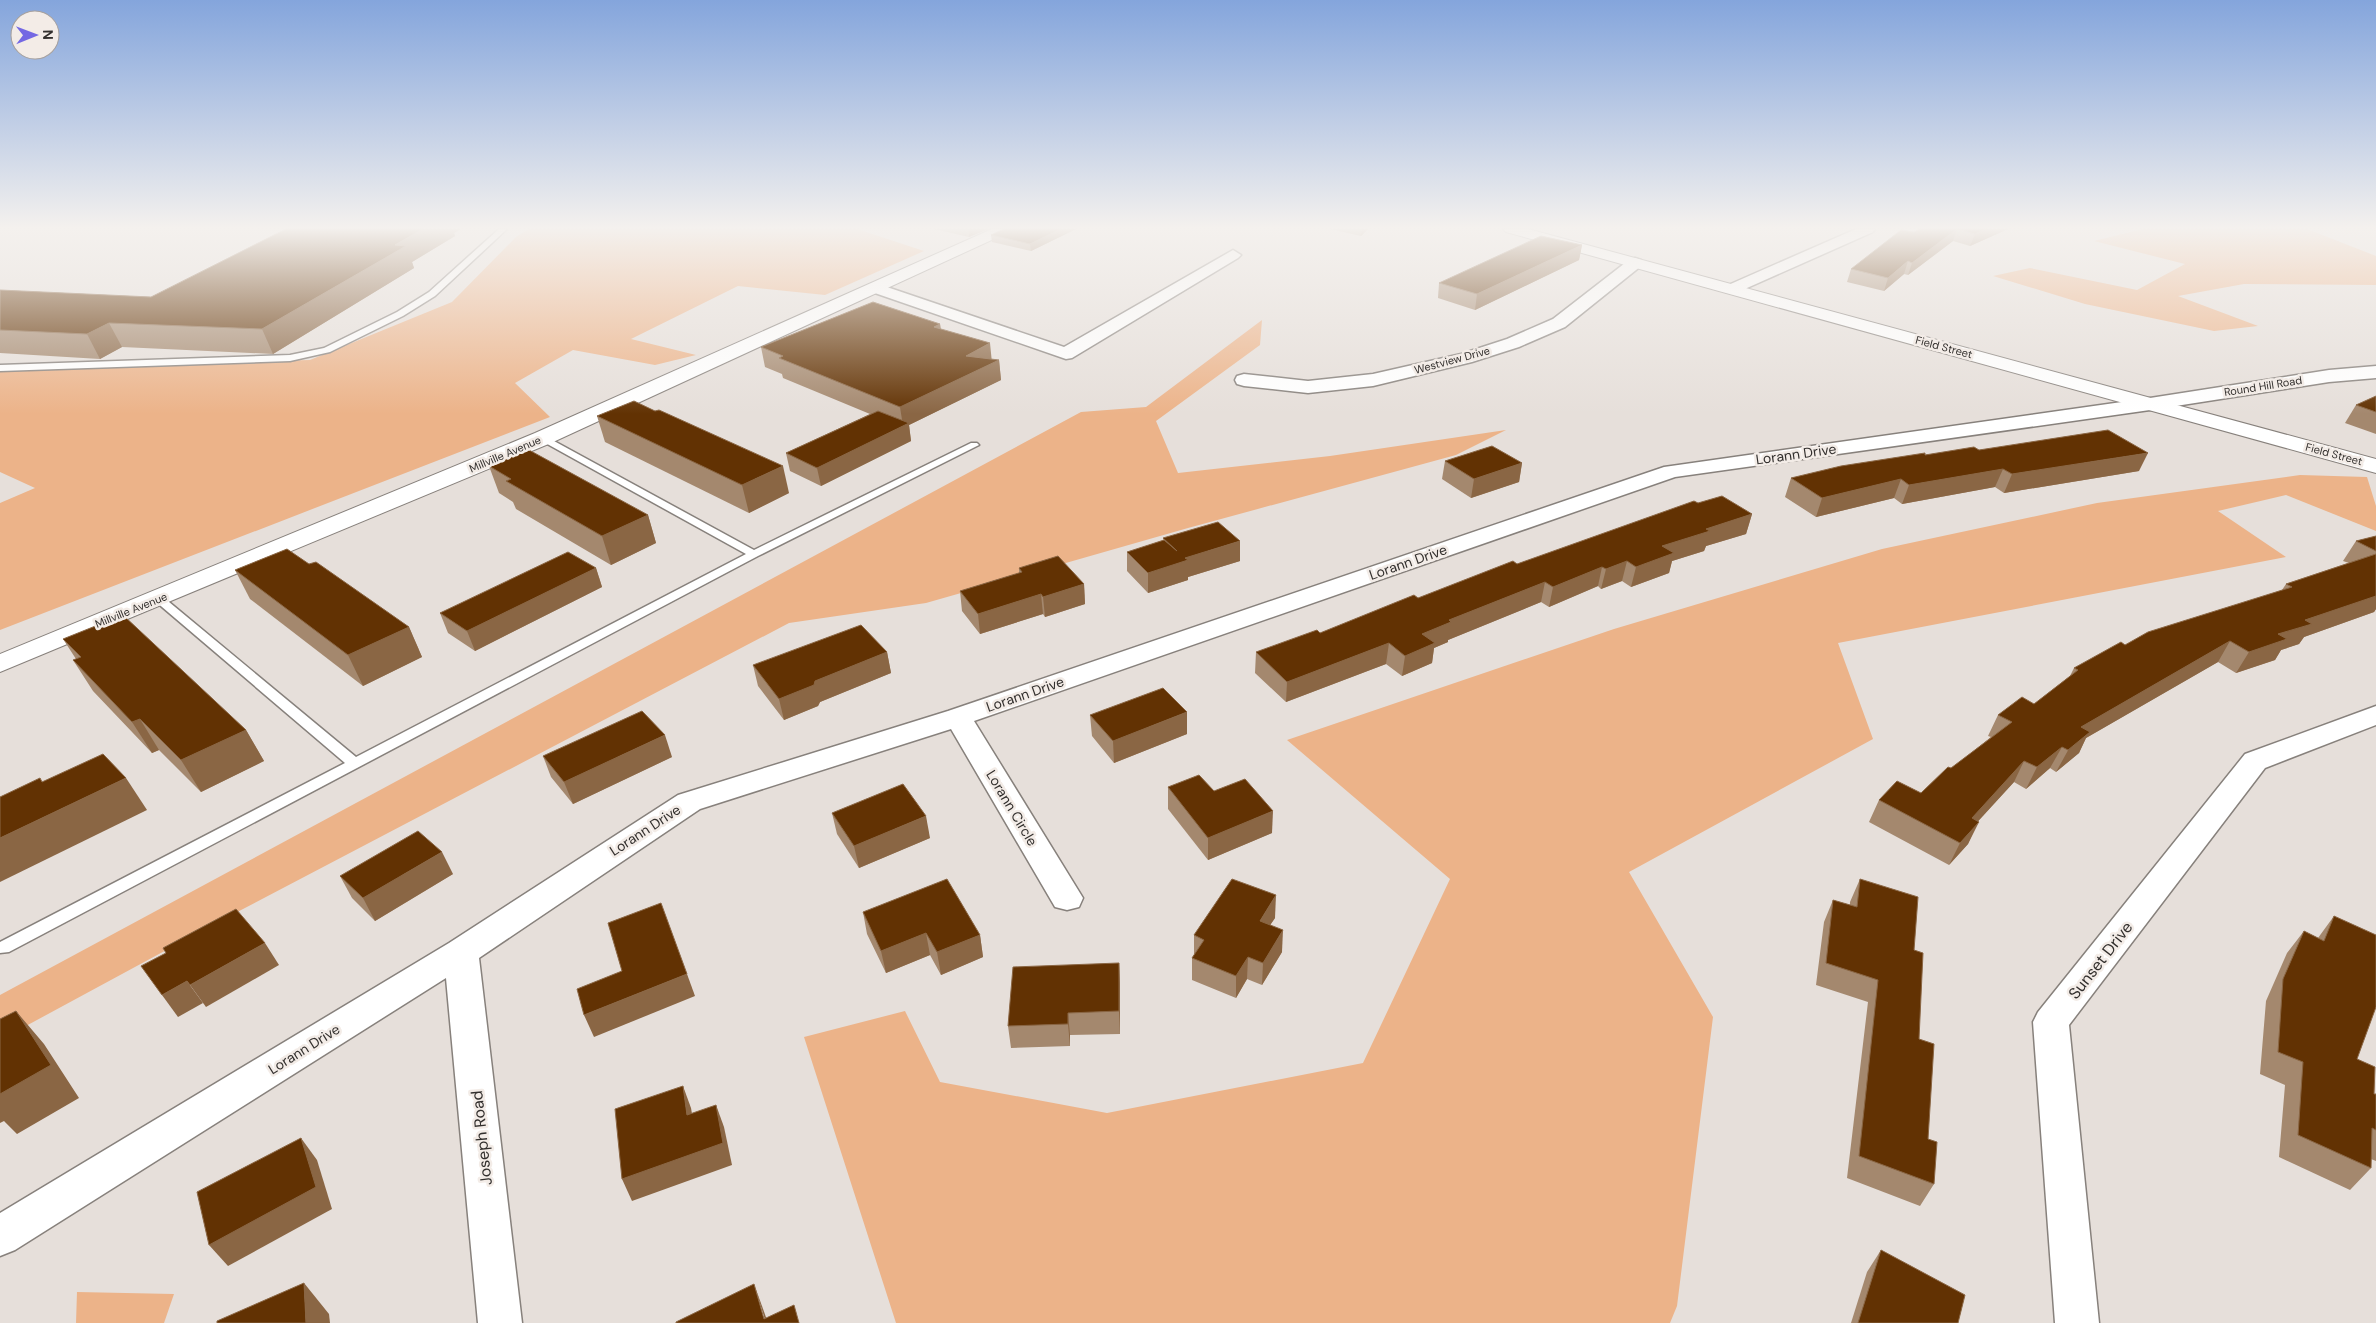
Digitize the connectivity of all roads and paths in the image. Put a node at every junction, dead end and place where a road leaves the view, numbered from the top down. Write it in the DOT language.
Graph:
graph roads {
  1 [pos="436,291"];
  2 [pos="869,291"];
  3 [pos="883,291"];
  4 [pos="1173,291"];
  5 [pos="1600,291"];
  6 [pos="1742,291"];
  7 [pos="0,368"];
  8 [pos="2376,372"];
  9 [pos="1244,380"];
  10 [pos="2150,404"];
  11 [pos="543,438"];
  12 [pos="974,445"];
  13 [pos="2376,466"];
  14 [pos="754,554"];
  15 [pos="159,599"];
  16 [pos="0,664"];
  17 [pos="2376,715"];
  18 [pos="958,717"];
  19 [pos="354,763"];
  20 [pos="1067,898"];
  21 [pos="3,948"];
  22 [pos="461,952"];
  23 [pos="0,1236"];
  24 [pos="500,1323"];
  25 [pos="2078,1323"];
  1 -- 7 [label="lane"];
  2 -- 11 [label="street, Millville Avenue"];
  3 -- 4 [label="street"];
  5 -- 9 [label="street, Westview Drive"];
  6 -- 10 [label="street, Field Street"];
  8 -- 10 [label="street, Round Hill Road"];
  10 -- 13 [label="street, Field Street"];
  10 -- 18 [label="street, Lorann Drive"];
  11 -- 14 [label="lane"];
  11 -- 15 [label="street, Millville Avenue"];
  12 -- 14 [label="lane"];
  14 -- 19 [label="lane"];
  15 -- 16 [label="street, Millville Avenue"];
  15 -- 19 [label="lane"];
  17 -- 25 [label="street, Sunset Drive"];
  18 -- 20 [label="street, Lorann Circle"];
  18 -- 22 [label="street, Lorann Drive"];
  19 -- 21 [label="lane"];
  22 -- 23 [label="street, Lorann Drive"];
  22 -- 24 [label="street, Joseph Road"];
}
